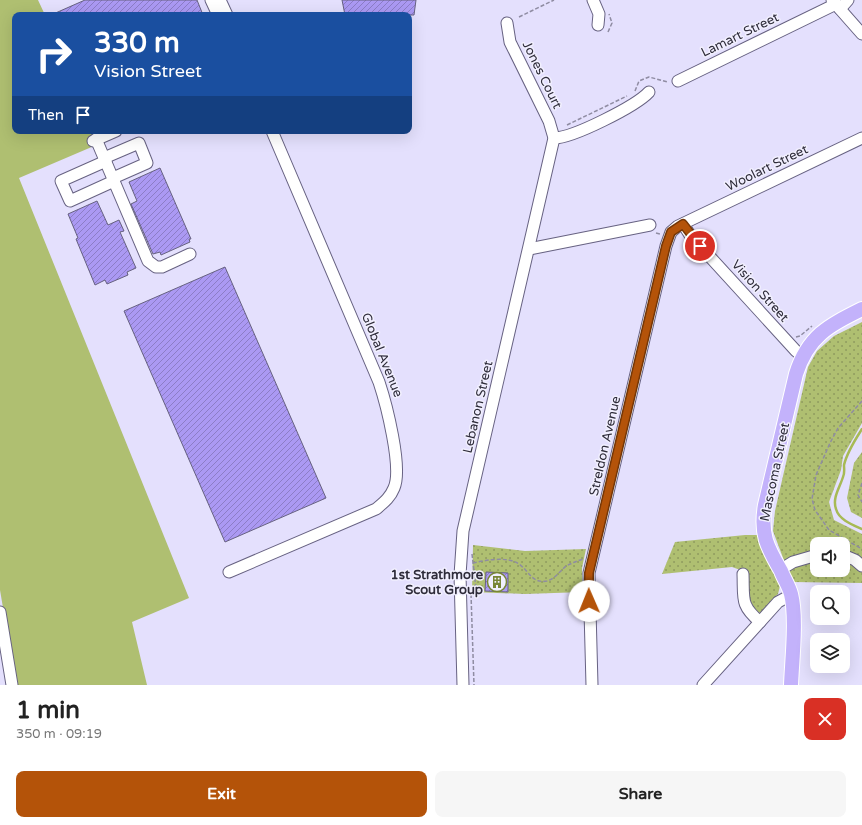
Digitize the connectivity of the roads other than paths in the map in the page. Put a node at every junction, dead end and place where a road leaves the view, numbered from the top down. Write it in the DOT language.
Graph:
graph roads {
  1 [pos="211,0"];
  2 [pos="220,0"];
  3 [pos="593,0"];
  4 [pos="848,0"];
  5 [pos="836,4"];
  6 [pos="217,12"];
  7 [pos="226,12"];
  8 [pos="507,23"];
  9 [pos="598,25"];
  10 [pos="862,34"];
  11 [pos="673,83"];
  12 [pos="649,92"];
  13 [pos="273,134"];
  14 [pos="97,137"];
  15 [pos="558,138"];
  16 [pos="862,138"];
  17 [pos="105,160"];
  18 [pos="113,180"];
  19 [pos="683,224"];
  20 [pos="653,229"];
  21 [pos="529,250"];
  22 [pos="190,254"];
  23 [pos="862,309"];
  24 [pos="802,356"];
  25 [pos="810,557"];
  26 [pos="850,558"];
  27 [pos="862,566"];
  28 [pos="780,570"];
  29 [pos="229,572"];
  30 [pos="743,574"];
  31 [pos="791,595"];
  32 [pos="0,612"];
  33 [pos="760,622"];
  34 [pos="12,685"];
  35 [pos="463,685"];
  36 [pos="592,685"];
  37 [pos="703,685"];
  38 [pos="791,685"];
  1 -- 6 [label="street"];
  2 -- 7 [label="street"];
  3 -- 9 [label="street"];
  4 -- 5 [label="street, Lamart Street"];
  5 -- 10 [label="street"];
  5 -- 11 [label="street, Lamart Street"];
  8 -- 15 [label="street, Jones Court"];
  12 -- 15 [label="street"];
  13 -- 29 [label="street, Global Avenue"];
  14 -- 17 [label="street"];
  15 -- 21 [label="street, Lebanon Street"];
  16 -- 19 [label="street, Woolart Street"];
  17 -- 18 [label="street"];
  17 -- 18 [label="street"];
  17 -- 18 [label="street"];
  18 -- 22 [label="street"];
  19 -- 24 [label="street, Vision Street"];
  19 -- 36 [label="street, Streldon Avenue"];
  20 -- 21 [label="street"];
  21 -- 35 [label="street, Lebanon Street"];
  23 -- 24 [label="main road, Mascoma Street"];
  24 -- 28 [label="main road, Mascoma Street"];
  25 -- 28 [label="street"];
  26 -- 27 [label="street"];
  28 -- 31 [label="main road, Mascoma Street"];
  30 -- 33 [label="street"];
  31 -- 33 [label="street"];
  31 -- 38 [label="main road, Mascoma Street"];
  32 -- 34 [label="street"];
  33 -- 37 [label="street"];
}
